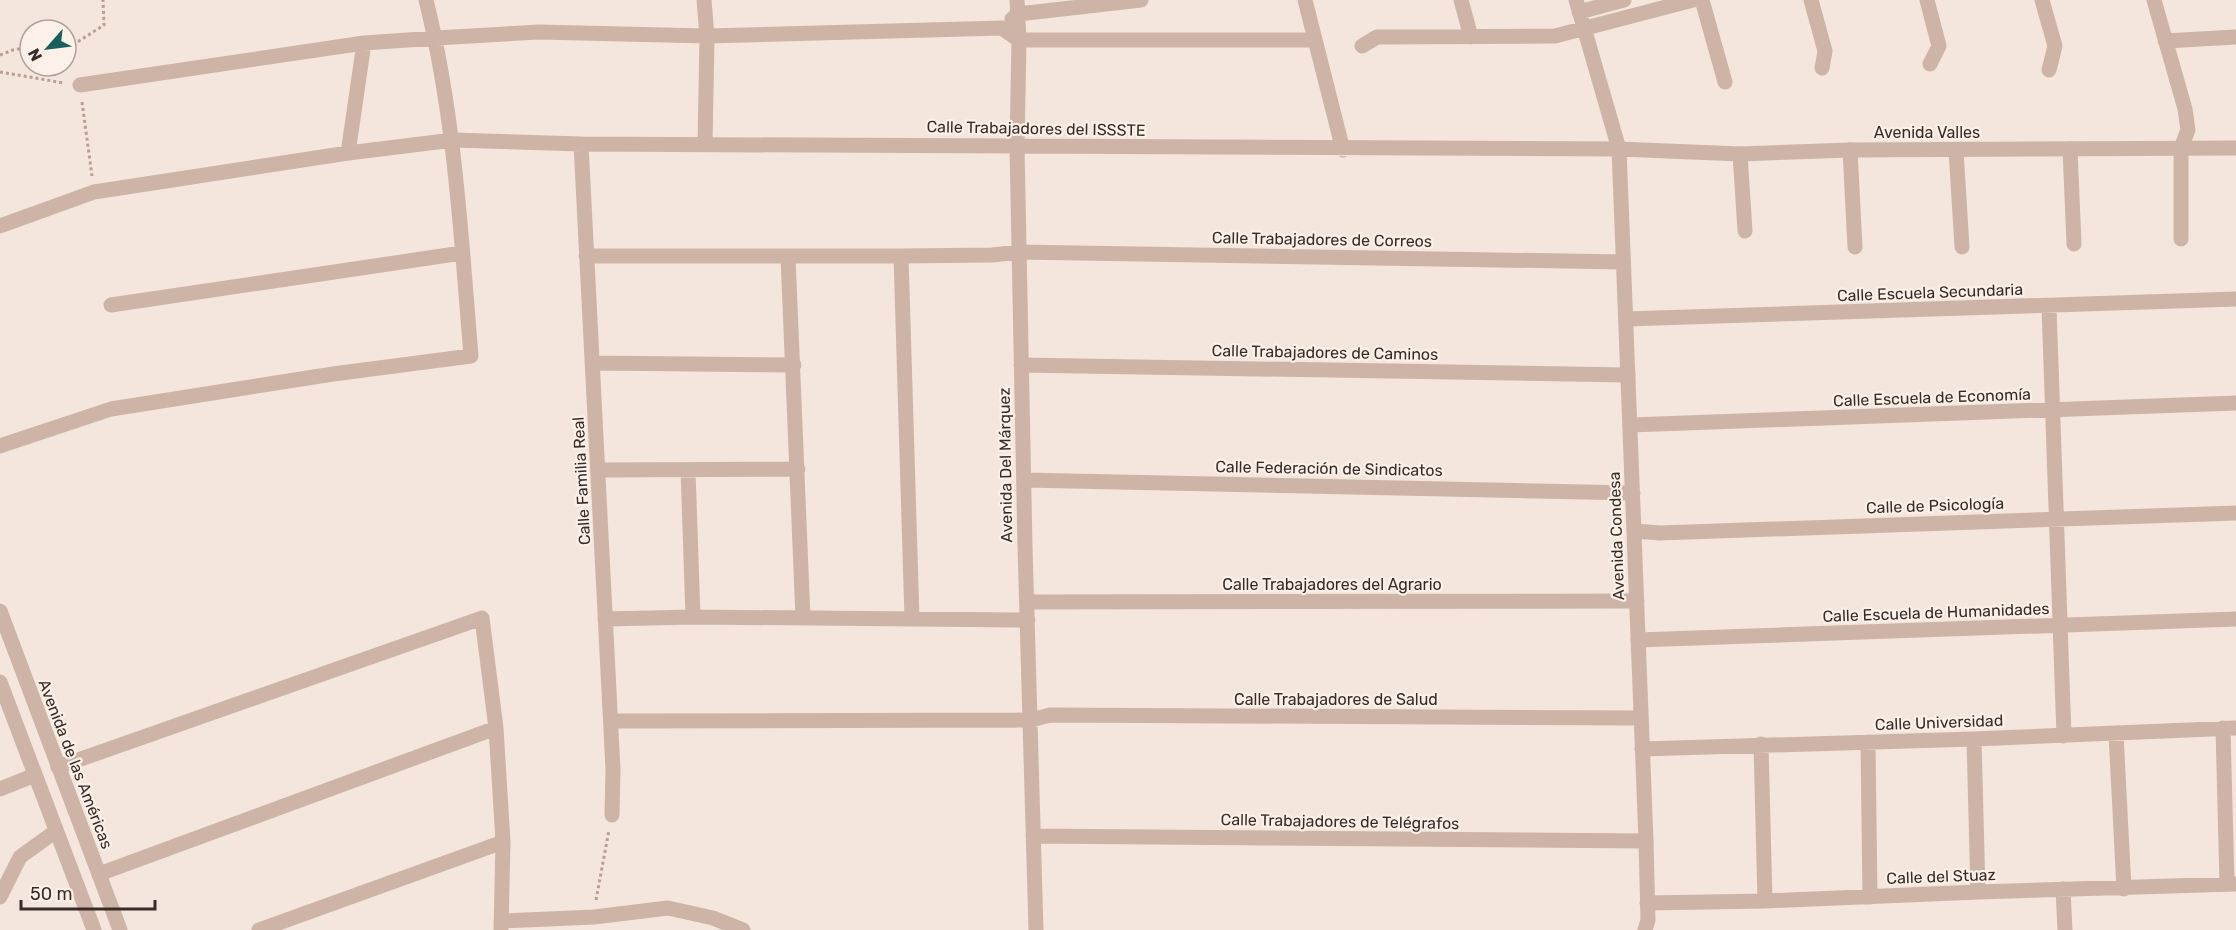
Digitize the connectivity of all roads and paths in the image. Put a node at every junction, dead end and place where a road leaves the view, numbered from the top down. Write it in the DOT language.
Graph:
graph roads {
  1 [pos="103,0"];
  2 [pos="426,0"];
  3 [pos="704,0"];
  4 [pos="1141,0"];
  5 [pos="1305,0"];
  6 [pos="1461,0"];
  7 [pos="1624,0"];
  8 [pos="1693,0"];
  9 [pos="1702,0"];
  10 [pos="1811,0"];
  11 [pos="1927,0"];
  12 [pos="2042,0"];
  13 [pos="2154,0"];
  14 [pos="1578,6"];
  15 [pos="1017,7"];
  16 [pos="1002,28"];
  17 [pos="1584,29"];
  18 [pos="707,36"];
  19 [pos="1471,37"];
  20 [pos="2236,37"];
  21 [pos="436,38"];
  22 [pos="1019,40"];
  23 [pos="1315,40"];
  24 [pos="78,41"];
  25 [pos="2165,41"];
  26 [pos="364,43"];
  27 [pos="1362,46"];
  28 [pos="18,49"];
  29 [pos="0,55"];
  30 [pos="1930,64"];
  31 [pos="1822,68"];
  32 [pos="2049,70"];
  33 [pos="0,72"];
  34 [pos="1725,82"];
  35 [pos="80,85"];
  36 [pos="453,140"];
  37 [pos="581,144"];
  38 [pos="705,145"];
  39 [pos="1017,146"];
  40 [pos="2236,147"];
  41 [pos="2181,148"];
  42 [pos="1619,149"];
  43 [pos="2070,149"];
  44 [pos="1343,150"];
  45 [pos="1850,150"];
  46 [pos="1956,150"];
  47 [pos="348,153"];
  48 [pos="1740,154"];
  49 [pos="94,192"];
  50 [pos="0,226"];
  51 [pos="1745,231"];
  52 [pos="2181,239"];
  53 [pos="2074,244"];
  54 [pos="1855,247"];
  55 [pos="1962,247"];
  56 [pos="1019,252"];
  57 [pos="462,253"];
  58 [pos="586,256"];
  59 [pos="901,256"];
  60 [pos="788,257"];
  61 [pos="1623,262"];
  62 [pos="2236,299"];
  63 [pos="111,305"];
  64 [pos="2049,306"];
  65 [pos="1626,320"];
  66 [pos="592,363"];
  67 [pos="794,365"];
  68 [pos="1021,365"];
  69 [pos="1628,375"];
  70 [pos="2236,403"];
  71 [pos="2053,411"];
  72 [pos="1630,425"];
  73 [pos="0,446"];
  74 [pos="798,469"];
  75 [pos="598,470"];
  76 [pos="688,470"];
  77 [pos="1024,480"];
  78 [pos="1633,493"];
  79 [pos="2236,513"];
  80 [pos="2057,519"];
  81 [pos="1635,531"];
  82 [pos="1637,601"];
  83 [pos="1027,602"];
  84 [pos="0,611"];
  85 [pos="693,617"];
  86 [pos="803,618"];
  87 [pos="605,619"];
  88 [pos="912,619"];
  89 [pos="2236,619"];
  90 [pos="1028,620"];
  91 [pos="2061,625"];
  92 [pos="1638,640"];
  93 [pos="0,682"];
  94 [pos="1641,718"];
  95 [pos="1031,720"];
  96 [pos="611,721"];
  97 [pos="496,728"];
  98 [pos="2230,728"];
  99 [pos="2116,734"];
  100 [pos="2064,736"];
  101 [pos="1974,739"];
  102 [pos="1868,742"];
  103 [pos="1761,744"];
  104 [pos="1642,749"];
  105 [pos="58,767"];
  106 [pos="35,775"];
  107 [pos="0,789"];
  108 [pos="612,815"];
  109 [pos="56,831"];
  110 [pos="1033,836"];
  111 [pos="1646,841"];
  112 [pos="503,842"];
  113 [pos="99,874"];
  114 [pos="2231,884"];
  115 [pos="2063,889"];
  116 [pos="2124,889"];
  117 [pos="1978,892"];
  118 [pos="0,897"];
  119 [pos="1870,897"];
  120 [pos="1765,901"];
  121 [pos="1647,903"];
  122 [pos="595,924"];
  123 [pos="501,925"];
  124 [pos="1648,927"];
  125 [pos="94,930"];
  126 [pos="120,930"];
  127 [pos="260,930"];
  128 [pos="743,930"];
  129 [pos="1036,930"];
  130 [pos="2065,930"];
  1 -- 24 [label="path"];
  2 -- 21 [label="street"];
  3 -- 18 [label="street"];
  4 -- 15 [label="street"];
  5 -- 23 [label="street"];
  6 -- 19 [label="street"];
  7 -- 14 [label="street"];
  8 -- 17 [label="street"];
  9 -- 34 [label="street"];
  10 -- 31 [label="street"];
  11 -- 30 [label="street"];
  12 -- 32 [label="street"];
  13 -- 25 [label="street"];
  14 -- 17 [label="street, Avenida Condesa"];
  15 -- 16 [label="street"];
  15 -- 22 [label="street, Avenida Del Márquez"];
  16 -- 18 [label="street"];
  16 -- 22 [label="street"];
  17 -- 19 [label="street"];
  17 -- 42 [label="street, Avenida Condesa"];
  18 -- 21 [label="street"];
  18 -- 38 [label="street"];
  19 -- 27 [label="street"];
  20 -- 25 [label="street"];
  21 -- 26 [label="street"];
  21 -- 36 [label="street"];
  22 -- 23 [label="street"];
  22 -- 39 [label="street, Avenida Del Márquez"];
  23 -- 44 [label="street"];
  25 -- 41 [label="street"];
  26 -- 35 [label="street"];
  26 -- 47 [label="street"];
  28 -- 29 [label="path"];
  33 -- 35 [label="path"];
  35 -- 49 [label="path"];
  36 -- 37 [label="street, Calle Trabajadores del ISSSTE"];
  36 -- 47 [label="street, Calle Trabajadores del ISSSTE"];
  36 -- 57 [label="street"];
  37 -- 38 [label="street, Calle Trabajadores del ISSSTE"];
  37 -- 58 [label="street, Calle Familia Real"];
  38 -- 39 [label="street, Calle Trabajadores del ISSSTE"];
  39 -- 44 [label="street, Calle Trabajadores del ISSSTE"];
  39 -- 56 [label="street, Avenida Del Márquez"];
  40 -- 41 [label="street, Avenida Valles"];
  41 -- 43 [label="street, Avenida Valles"];
  41 -- 52 [label="street"];
  42 -- 44 [label="street, Calle Trabajadores del ISSSTE"];
  42 -- 48 [label="street, Avenida Valles"];
  42 -- 61 [label="street, Avenida Condesa"];
  43 -- 46 [label="street, Avenida Valles"];
  43 -- 53 [label="street"];
  45 -- 46 [label="street, Avenida Valles"];
  45 -- 48 [label="street, Avenida Valles"];
  45 -- 54 [label="street"];
  46 -- 55 [label="street"];
  47 -- 49 [label="street, Calle Trabajadores del ISSSTE"];
  48 -- 51 [label="street"];
  49 -- 50 [label="street, Calle Trabajadores del ISSSTE"];
  56 -- 59 [label="street, Calle Trabajadores de Correos"];
  56 -- 61 [label="street, Calle Trabajadores de Correos"];
  56 -- 68 [label="street, Avenida Del Márquez"];
  57 -- 63 [label="street"];
  57 -- 73 [label="street"];
  58 -- 60 [label="street, Calle Trabajadores de Correos"];
  58 -- 66 [label="street, Calle Familia Real"];
  59 -- 60 [label="street, Calle Trabajadores de Correos"];
  59 -- 88 [label="street"];
  60 -- 67 [label="street"];
  61 -- 65 [label="street, Avenida Condesa"];
  62 -- 64 [label="street, Calle Escuela Secundaria"];
  64 -- 65 [label="street, Calle Escuela Secundaria"];
  64 -- 71 [label="street"];
  65 -- 69 [label="street, Avenida Condesa"];
  66 -- 67 [label="street"];
  66 -- 75 [label="street, Calle Familia Real"];
  67 -- 74 [label="street"];
  68 -- 69 [label="street, Calle Trabajadores de Caminos"];
  68 -- 77 [label="street, Avenida Del Márquez"];
  69 -- 72 [label="street, Avenida Condesa"];
  70 -- 71 [label="street, Calle Escuela de Economía"];
  71 -- 72 [label="street, Calle Escuela de Economía"];
  71 -- 80 [label="street"];
  72 -- 78 [label="street, Avenida Condesa"];
  74 -- 76 [label="street"];
  74 -- 86 [label="street"];
  75 -- 76 [label="street"];
  75 -- 87 [label="street, Calle Familia Real"];
  76 -- 85 [label="street"];
  77 -- 78 [label="street, Calle Federación de Sindicatos"];
  77 -- 83 [label="street, Avenida Del Márquez"];
  78 -- 81 [label="street, Avenida Condesa"];
  79 -- 80 [label="street, Calle de Psicología"];
  80 -- 81 [label="street, Calle de Psicología"];
  80 -- 91 [label="street"];
  81 -- 82 [label="street, Avenida Condesa"];
  82 -- 83 [label="street, Calle Trabajadores del Agrario"];
  82 -- 92 [label="street, Avenida Condesa"];
  83 -- 90 [label="street, Avenida Del Márquez"];
  84 -- 105 [label="street, Avenida de las Américas"];
  85 -- 86 [label="street"];
  85 -- 87 [label="street"];
  86 -- 88 [label="street"];
  87 -- 96 [label="street, Calle Familia Real"];
  88 -- 90 [label="street"];
  89 -- 91 [label="street, Calle Escuela de Humanidades"];
  90 -- 95 [label="street, Avenida Del Márquez"];
  91 -- 92 [label="street, Calle Escuela de Humanidades"];
  91 -- 100 [label="street"];
  92 -- 94 [label="street, Avenida Condesa"];
  93 -- 106 [label="street"];
  94 -- 95 [label="street, Calle Trabajadores de Salud"];
  94 -- 104 [label="street, Avenida Condesa"];
  95 -- 96 [label="street, Calle Trabajadores de Salud"];
  95 -- 110 [label="street, Avenida Del Márquez"];
  96 -- 108 [label="street, Calle Familia Real"];
  97 -- 105 [label="street"];
  97 -- 112 [label="street"];
  97 -- 113 [label="street"];
  98 -- 99 [label="street, Calle Universidad"];
  98 -- 114 [label="street"];
  99 -- 100 [label="street, Calle Universidad"];
  99 -- 116 [label="street"];
  100 -- 101 [label="street, Calle Universidad"];
  101 -- 102 [label="street, Calle Universidad"];
  101 -- 117 [label="street"];
  102 -- 103 [label="street, Calle Universidad"];
  102 -- 119 [label="street"];
  103 -- 104 [label="street, Calle Universidad"];
  103 -- 120 [label="street"];
  104 -- 111 [label="street, Avenida Condesa"];
  105 -- 113 [label="street, Avenida de las Américas"];
  106 -- 107 [label="street"];
  106 -- 109 [label="street"];
  108 -- 122 [label="path"];
  109 -- 118 [label="street"];
  109 -- 125 [label="street"];
  110 -- 111 [label="street, Calle Trabajadores de Telégrafos"];
  110 -- 129 [label="street, Avenida Del Márquez"];
  111 -- 121 [label="street, Avenida Condesa"];
  112 -- 123 [label="street"];
  112 -- 127 [label="street"];
  113 -- 126 [label="street, Avenida de las Américas"];
  114 -- 116 [label="street, Calle del Stuaz"];
  115 -- 116 [label="street, Calle del Stuaz"];
  115 -- 117 [label="street, Calle del Stuaz"];
  115 -- 130 [label="street"];
  117 -- 119 [label="street, Calle del Stuaz"];
  119 -- 120 [label="street, Calle del Stuaz"];
  120 -- 121 [label="street, Calle del Stuaz"];
  121 -- 124 [label="street, Avenida Condesa"];
  122 -- 123 [label="street"];
  122 -- 128 [label="street"];
}
